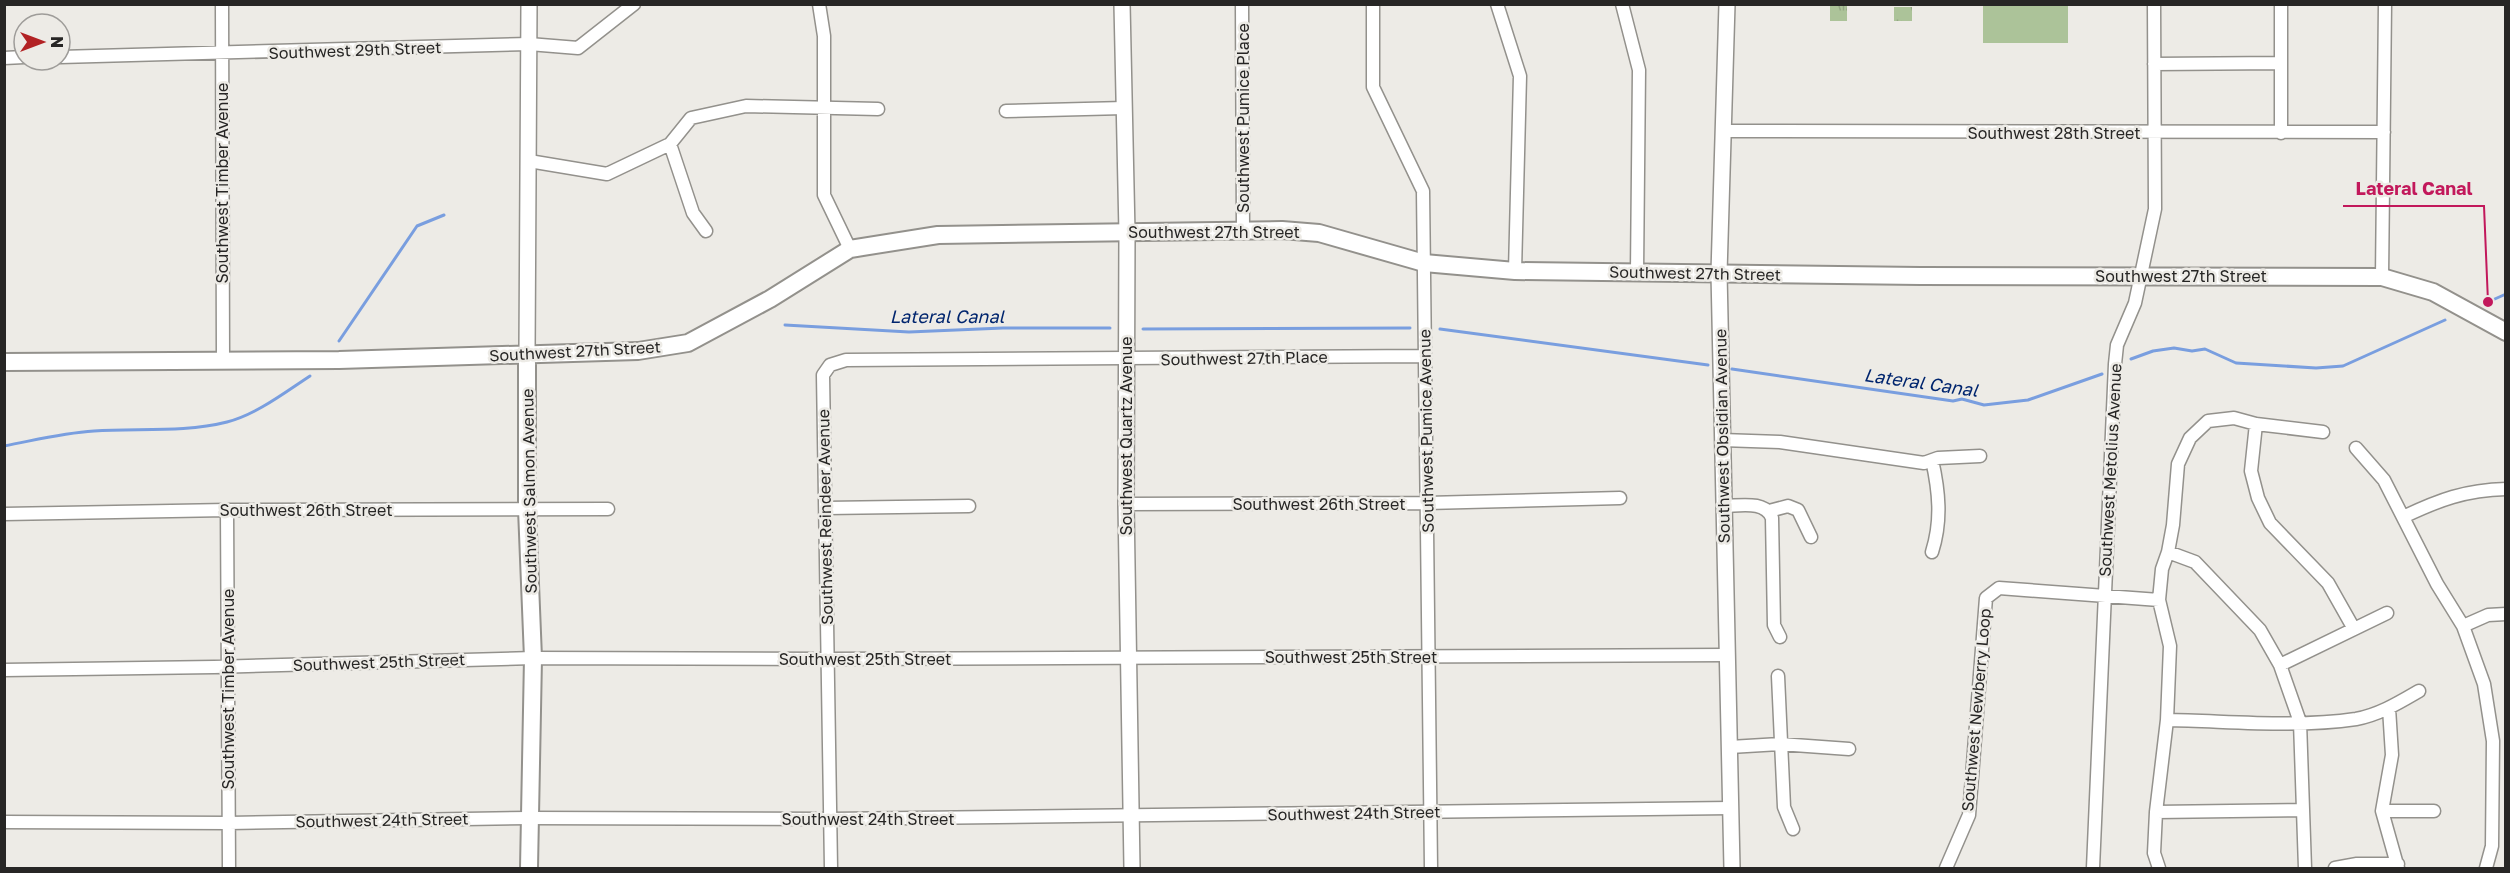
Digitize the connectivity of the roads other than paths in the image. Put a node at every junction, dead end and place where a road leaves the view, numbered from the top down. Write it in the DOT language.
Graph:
graph roads {
  1 [pos="222,4"];
  2 [pos="529,4"];
  3 [pos="634,4"];
  4 [pos="819,4"];
  5 [pos="1122,4"];
  6 [pos="1242,4"];
  7 [pos="1372,4"];
  8 [pos="1497,4"];
  9 [pos="1622,4"];
  10 [pos="1727,4"];
  11 [pos="2154,4"];
  12 [pos="2281,4"];
  13 [pos="2385,4"];
  14 [pos="529,44"];
  15 [pos="222,54"];
  16 [pos="72,57"];
  17 [pos="2281,63"];
  18 [pos="2154,64"];
  19 [pos="824,106"];
  20 [pos="1124,108"];
  21 [pos="878,109"];
  22 [pos="1006,111"];
  23 [pos="1725,131"];
  24 [pos="2384,132"];
  25 [pos="2154,133"];
  26 [pos="2281,133"];
  27 [pos="670,144"];
  28 [pos="529,161"];
  29 [pos="706,231"];
  30 [pos="1243,231"];
  31 [pos="1127,232"];
  32 [pos="850,249"];
  33 [pos="1424,263"];
  34 [pos="1515,271"];
  35 [pos="1637,272"];
  36 [pos="1719,273"];
  37 [pos="2139,275"];
  38 [pos="2382,277"];
  39 [pos="2505,332"];
  40 [pos="527,354"];
  41 [pos="1425,356"];
  42 [pos="846,360"];
  43 [pos="1125,360"];
  44 [pos="223,361"];
  45 [pos="4,362"];
  46 [pos="2256,424"];
  47 [pos="2323,432"];
  48 [pos="1722,440"];
  49 [pos="2356,448"];
  50 [pos="1980,456"];
  51 [pos="1932,460"];
  52 [pos="2505,489"];
  53 [pos="1620,498"];
  54 [pos="1427,503"];
  55 [pos="1126,504"];
  56 [pos="969,506"];
  57 [pos="1723,506"];
  58 [pos="826,508"];
  59 [pos="527,509"];
  60 [pos="608,509"];
  61 [pos="227,510"];
  62 [pos="1769,510"];
  63 [pos="4,514"];
  64 [pos="2403,517"];
  65 [pos="1811,537"];
  66 [pos="1932,552"];
  67 [pos="2168,552"];
  68 [pos="2104,597"];
  69 [pos="2159,600"];
  70 [pos="2387,613"];
  71 [pos="2505,614"];
  72 [pos="2463,626"];
  73 [pos="2354,629"];
  74 [pos="1780,637"];
  75 [pos="1726,655"];
  76 [pos="1429,657"];
  77 [pos="533,658"];
  78 [pos="1129,658"];
  79 [pos="826,659"];
  80 [pos="2280,665"];
  81 [pos="228,666"];
  82 [pos="4,670"];
  83 [pos="1778,676"];
  84 [pos="2420,691"];
  85 [pos="2389,708"];
  86 [pos="2167,720"];
  87 [pos="2300,722"];
  88 [pos="2499,740"];
  89 [pos="1780,744"];
  90 [pos="1730,747"];
  91 [pos="1849,749"];
  92 [pos="1731,808"];
  93 [pos="2301,810"];
  94 [pos="1431,812"];
  95 [pos="2156,812"];
  96 [pos="2382,812"];
  97 [pos="2434,812"];
  98 [pos="1131,816"];
  99 [pos="529,818"];
  100 [pos="831,819"];
  101 [pos="4,822"];
  102 [pos="229,823"];
  103 [pos="1793,829"];
  104 [pos="2398,866"];
  105 [pos="229,868"];
  106 [pos="529,868"];
  107 [pos="831,868"];
  108 [pos="1132,868"];
  109 [pos="1431,868"];
  110 [pos="1732,868"];
  111 [pos="1946,868"];
  112 [pos="2093,868"];
  113 [pos="2159,868"];
  114 [pos="2305,868"];
  115 [pos="2334,868"];
  116 [pos="2486,868"];
  1 -- 15 [label="street, Southwest Timber Avenue"];
  2 -- 14 [label="street, Southwest Salmon Avenue"];
  3 -- 14 [label="street, Southwest 29th Street"];
  4 -- 19 [label="street"];
  5 -- 20 [label="street, Southwest Quartz Avenue"];
  6 -- 30 [label="street, Southwest Pumice Place"];
  7 -- 33 [label="street, Southwest Pumice Avenue"];
  8 -- 34 [label="street"];
  9 -- 35 [label="street"];
  10 -- 23 [label="street, Southwest Obsidian Avenue"];
  11 -- 18 [label="street, Southwest Metolius Avenue"];
  12 -- 17 [label="street"];
  13 -- 24 [label="street"];
  14 -- 15 [label="street, Southwest 29th Street"];
  14 -- 28 [label="street, Southwest Salmon Avenue"];
  15 -- 16 [label="street, Southwest 29th Street"];
  15 -- 44 [label="street, Southwest Timber Avenue"];
  17 -- 18 [label="street"];
  17 -- 26 [label="street"];
  18 -- 25 [label="street, Southwest Metolius Avenue"];
  19 -- 21 [label="street"];
  19 -- 27 [label="street"];
  19 -- 32 [label="street"];
  20 -- 22 [label="street"];
  20 -- 31 [label="street, Southwest Quartz Avenue"];
  23 -- 25 [label="street, Southwest 28th Street"];
  23 -- 36 [label="street, Southwest Obsidian Avenue"];
  24 -- 26 [label="street, Southwest 28th Street"];
  24 -- 38 [label="street"];
  25 -- 26 [label="street, Southwest 28th Street"];
  25 -- 37 [label="street, Southwest Metolius Avenue"];
  27 -- 28 [label="street"];
  27 -- 29 [label="street"];
  28 -- 40 [label="street, Southwest Salmon Avenue"];
  30 -- 31 [label="main road, Southwest 27th Street"];
  30 -- 33 [label="main road, Southwest 27th Street"];
  31 -- 32 [label="main road, Southwest 27th Street"];
  31 -- 43 [label="street, Southwest Quartz Avenue"];
  32 -- 40 [label="main road, Southwest 27th Street"];
  33 -- 34 [label="main road, Southwest 27th Street"];
  33 -- 41 [label="street, Southwest Pumice Avenue"];
  34 -- 35 [label="main road, Southwest 27th Street"];
  35 -- 36 [label="main road, Southwest 27th Street"];
  36 -- 37 [label="main road, Southwest 27th Street"];
  36 -- 48 [label="street, Southwest Obsidian Avenue"];
  37 -- 38 [label="main road, Southwest 27th Street"];
  37 -- 68 [label="street, Southwest Metolius Avenue"];
  38 -- 39 [label="main road, Southwest 27th Street"];
  40 -- 44 [label="main road, Southwest 27th Street"];
  40 -- 59 [label="main road, Southwest Salmon Avenue"];
  41 -- 43 [label="street, Southwest 27th Place"];
  41 -- 54 [label="street, Southwest Pumice Avenue"];
  42 -- 43 [label="street, Southwest 27th Place"];
  42 -- 58 [label="street, Southwest Reindeer Avenue"];
  43 -- 55 [label="street, Southwest Quartz Avenue"];
  44 -- 45 [label="main road, Southwest 27th Street"];
  46 -- 47 [label="street"];
  46 -- 67 [label="street"];
  46 -- 73 [label="street"];
  48 -- 51 [label="street"];
  48 -- 57 [label="street, Southwest Obsidian Avenue"];
  49 -- 64 [label="street"];
  50 -- 51 [label="street"];
  51 -- 66 [label="street"];
  52 -- 64 [label="street"];
  53 -- 54 [label="street, Southwest 26th Street"];
  54 -- 55 [label="street, Southwest 26th Street"];
  54 -- 76 [label="street, Southwest Pumice Avenue"];
  55 -- 78 [label="street, Southwest Quartz Avenue"];
  56 -- 58 [label="street"];
  57 -- 62 [label="street"];
  57 -- 75 [label="street, Southwest Obsidian Avenue"];
  58 -- 79 [label="street, Southwest Reindeer Avenue"];
  59 -- 60 [label="street, Southwest 26th Street"];
  59 -- 61 [label="street, Southwest 26th Street"];
  59 -- 77 [label="main road, Southwest Salmon Avenue"];
  61 -- 63 [label="street, Southwest 26th Street"];
  61 -- 81 [label="street, Southwest Timber Avenue"];
  62 -- 65 [label="street"];
  62 -- 74 [label="street"];
  64 -- 72 [label="street"];
  67 -- 69 [label="street"];
  67 -- 80 [label="street"];
  68 -- 69 [label="street, Southwest Newberry Loop"];
  68 -- 111 [label="street, Southwest Newberry Loop"];
  68 -- 112 [label="street, Southwest Metolius Avenue"];
  69 -- 86 [label="street"];
  70 -- 73 [label="street"];
  71 -- 72 [label="street"];
  72 -- 88 [label="street"];
  73 -- 80 [label="street"];
  75 -- 76 [label="street, Southwest 25th Street"];
  75 -- 90 [label="street, Southwest Obsidian Avenue"];
  76 -- 78 [label="street, Southwest 25th Street"];
  76 -- 94 [label="street, Southwest Pumice Avenue"];
  77 -- 79 [label="street, Southwest 25th Street"];
  77 -- 81 [label="street, Southwest 25th Street"];
  77 -- 99 [label="main road, Southwest Salmon Avenue"];
  78 -- 79 [label="street, Southwest 25th Street"];
  78 -- 98 [label="street, Southwest Quartz Avenue"];
  79 -- 100 [label="street, Southwest Reindeer Avenue"];
  80 -- 87 [label="street"];
  81 -- 82 [label="street, Southwest 25th Street"];
  81 -- 102 [label="street, Southwest Timber Avenue"];
  83 -- 89 [label="street"];
  84 -- 85 [label="street"];
  85 -- 87 [label="street"];
  85 -- 96 [label="street"];
  86 -- 87 [label="street"];
  86 -- 95 [label="street"];
  87 -- 93 [label="street"];
  88 -- 116 [label="street"];
  89 -- 90 [label="street"];
  89 -- 91 [label="street"];
  89 -- 103 [label="street"];
  90 -- 92 [label="street, Southwest Obsidian Avenue"];
  92 -- 94 [label="street, Southwest 24th Street"];
  92 -- 110 [label="street, Southwest Obsidian Avenue"];
  93 -- 95 [label="street"];
  93 -- 114 [label="street"];
  94 -- 98 [label="street, Southwest 24th Street"];
  94 -- 109 [label="street, Southwest Pumice Avenue"];
  95 -- 113 [label="street"];
  96 -- 97 [label="street"];
  96 -- 104 [label="street"];
  98 -- 100 [label="street, Southwest 24th Street"];
  98 -- 108 [label="street, Southwest Quartz Avenue"];
  99 -- 100 [label="street, Southwest 24th Street"];
  99 -- 102 [label="street, Southwest 24th Street"];
  99 -- 106 [label="main road, Southwest Salmon Avenue"];
  100 -- 107 [label="street, Southwest Reindeer Avenue"];
  101 -- 102 [label="street, Southwest 24th Street"];
  102 -- 105 [label="street, Southwest Timber Avenue"];
  104 -- 115 [label="street"];
}
